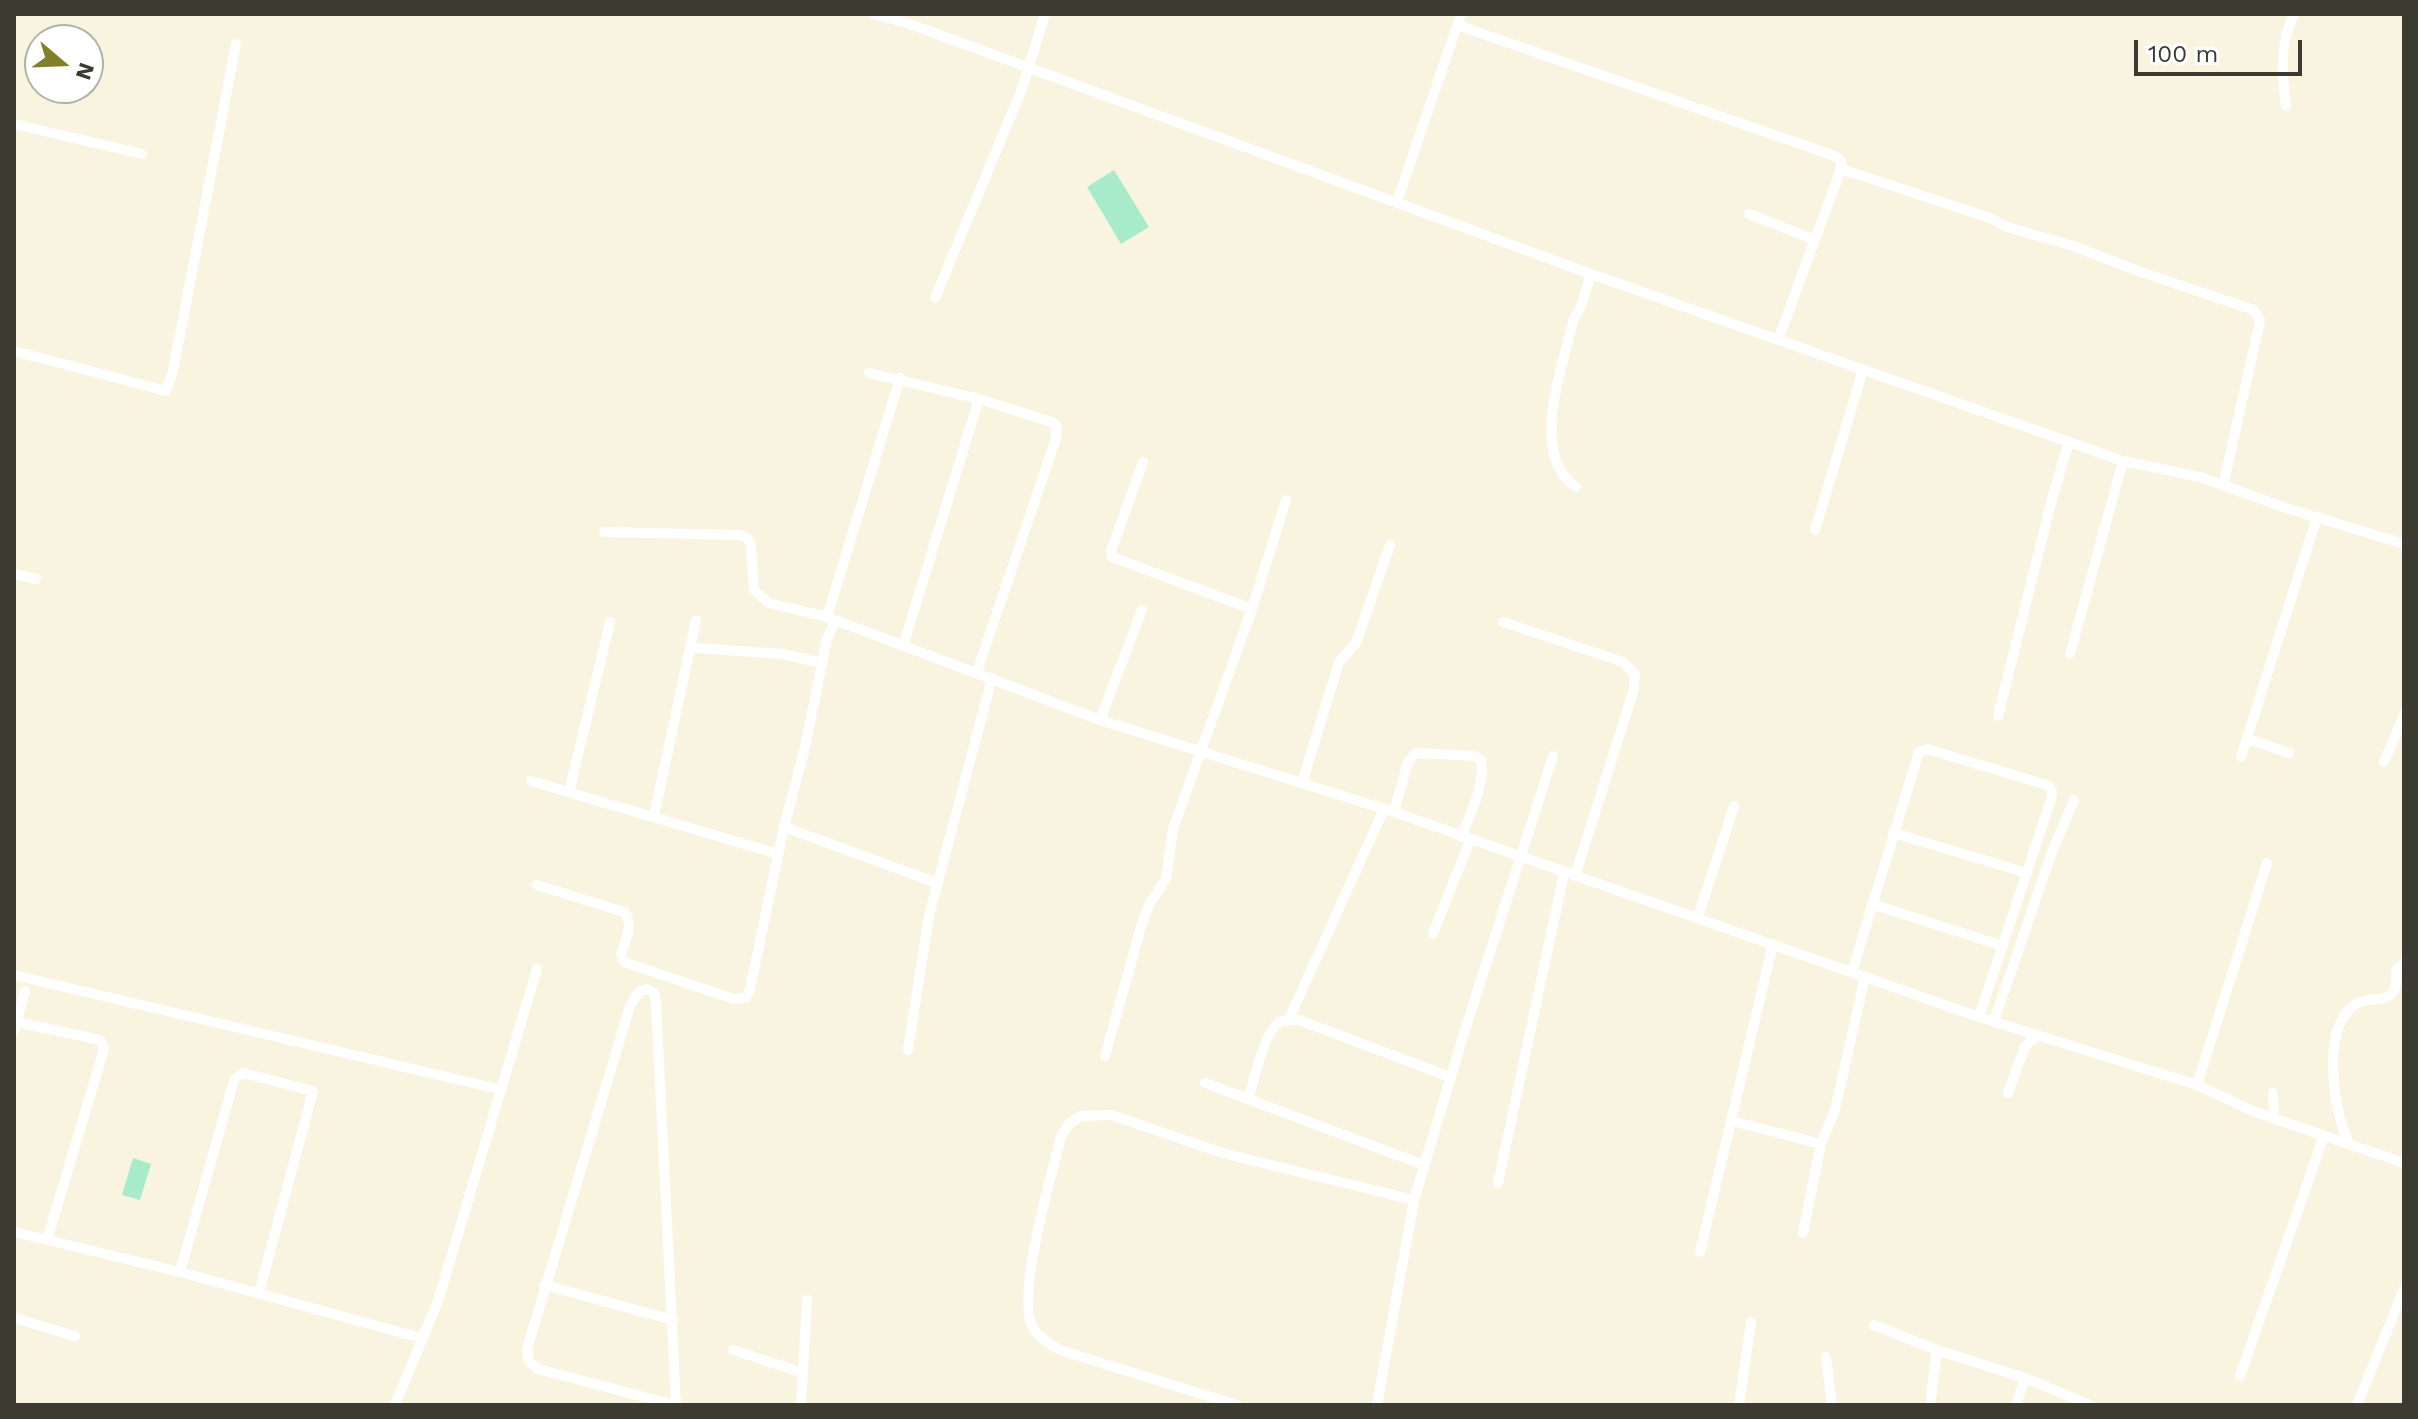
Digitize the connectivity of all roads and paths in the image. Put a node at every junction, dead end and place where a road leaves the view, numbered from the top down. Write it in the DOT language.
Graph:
graph roads {
  1 [pos="874,14"];
  2 [pos="1045,14"];
  3 [pos="2294,14"];
  4 [pos="908,18"];
  5 [pos="1459,20"];
  6 [pos="236,44"];
  7 [pos="1024,69"];
  8 [pos="2286,106"];
  9 [pos="14,124"];
  10 [pos="142,154"];
  11 [pos="1841,169"];
  12 [pos="1397,202"];
  13 [pos="1749,214"];
  14 [pos="1815,240"];
  15 [pos="1591,274"];
  16 [pos="935,298"];
  17 [pos="1778,340"];
  18 [pos="14,351"];
  19 [pos="1863,370"];
  20 [pos="869,373"];
  21 [pos="900,378"];
  22 [pos="979,399"];
  23 [pos="2069,442"];
  24 [pos="2123,461"];
  25 [pos="1143,462"];
  26 [pos="2223,486"];
  27 [pos="1576,487"];
  28 [pos="1286,500"];
  29 [pos="2317,517"];
  30 [pos="1815,530"];
  31 [pos="604,532"];
  32 [pos="2404,544"];
  33 [pos="1390,545"];
  34 [pos="14,574"];
  35 [pos="36,579"];
  36 [pos="1252,609"];
  37 [pos="1142,610"];
  38 [pos="831,619"];
  39 [pos="696,620"];
  40 [pos="610,622"];
  41 [pos="1503,622"];
  42 [pos="903,646"];
  43 [pos="696,648"];
  44 [pos="2070,654"];
  45 [pos="822,663"];
  46 [pos="977,672"];
  47 [pos="992,678"];
  48 [pos="2404,715"];
  49 [pos="1998,716"];
  50 [pos="1100,720"];
  51 [pos="2248,739"];
  52 [pos="1200,751"];
  53 [pos="2289,753"];
  54 [pos="1553,756"];
  55 [pos="2241,757"];
  56 [pos="2384,762"];
  57 [pos="531,781"];
  58 [pos="1302,783"];
  59 [pos="569,792"];
  60 [pos="2074,800"];
  61 [pos="1734,806"];
  62 [pos="1389,810"];
  63 [pos="654,816"];
  64 [pos="784,827"];
  65 [pos="1893,833"];
  66 [pos="1466,839"];
  67 [pos="778,854"];
  68 [pos="1520,858"];
  69 [pos="2267,863"];
  70 [pos="2027,873"];
  71 [pos="1569,875"];
  72 [pos="937,883"];
  73 [pos="537,885"];
  74 [pos="1872,904"];
  75 [pos="1698,917"];
  76 [pos="1433,934"];
  77 [pos="1773,944"];
  78 [pos="2003,946"];
  79 [pos="2404,963"];
  80 [pos="537,969"];
  81 [pos="1852,972"];
  82 [pos="14,975"];
  83 [pos="1865,977"];
  84 [pos="25,991"];
  85 [pos="1979,1017"];
  86 [pos="1289,1019"];
  87 [pos="1994,1021"];
  88 [pos="15,1027"];
  89 [pos="2037,1036"];
  90 [pos="908,1050"];
  91 [pos="1105,1056"];
  92 [pos="1450,1077"];
  93 [pos="1205,1083"];
  94 [pos="2197,1085"];
  95 [pos="502,1090"];
  96 [pos="2008,1093"];
  97 [pos="2273,1093"];
  98 [pos="1248,1099"];
  99 [pos="2274,1118"];
  100 [pos="1732,1121"];
  101 [pos="2324,1136"];
  102 [pos="1821,1144"];
  103 [pos="2349,1144"];
  104 [pos="2404,1163"];
  105 [pos="1424,1165"];
  106 [pos="1498,1183"];
  107 [pos="1414,1200"];
  108 [pos="1803,1233"];
  109 [pos="15,1235"];
  110 [pos="47,1240"];
  111 [pos="1700,1252"];
  112 [pos="180,1272"];
  113 [pos="544,1285"];
  114 [pos="2404,1289"];
  115 [pos="259,1293"];
  116 [pos="807,1300"];
  117 [pos="14,1318"];
  118 [pos="673,1320"];
  119 [pos="1751,1322"];
  120 [pos="1874,1325"];
  121 [pos="75,1336"];
  122 [pos="421,1338"];
  123 [pos="733,1350"];
  124 [pos="1937,1350"];
  125 [pos="1826,1357"];
  126 [pos="803,1373"];
  127 [pos="2240,1376"];
  128 [pos="2025,1378"];
  129 [pos="395,1405"];
  130 [pos="676,1405"];
  131 [pos="801,1405"];
  132 [pos="1237,1405"];
  133 [pos="1377,1405"];
  134 [pos="1739,1405"];
  135 [pos="1832,1405"];
  136 [pos="1930,1405"];
  137 [pos="2016,1405"];
  138 [pos="2090,1405"];
  139 [pos="2357,1405"];
  1 -- 4 [label="street"];
  2 -- 7 [label="street"];
  3 -- 8 [label="street"];
  4 -- 7 [label="street"];
  5 -- 11 [label="street"];
  5 -- 12 [label="street"];
  6 -- 18 [label="street"];
  7 -- 12 [label="street"];
  7 -- 16 [label="street"];
  9 -- 10 [label="street"];
  11 -- 14 [label="street"];
  11 -- 26 [label="street"];
  12 -- 15 [label="street"];
  13 -- 14 [label="street"];
  14 -- 17 [label="street"];
  15 -- 17 [label="street"];
  15 -- 27 [label="street"];
  17 -- 19 [label="street"];
  19 -- 23 [label="street"];
  19 -- 30 [label="street"];
  20 -- 21 [label="street"];
  21 -- 22 [label="street"];
  21 -- 38 [label="street"];
  22 -- 42 [label="street"];
  22 -- 46 [label="street"];
  23 -- 24 [label="street"];
  23 -- 49 [label="street"];
  24 -- 26 [label="street"];
  24 -- 44 [label="street"];
  25 -- 36 [label="street"];
  26 -- 29 [label="street"];
  28 -- 36 [label="street"];
  29 -- 32 [label="street"];
  29 -- 51 [label="street"];
  31 -- 38 [label="street"];
  33 -- 58 [label="street"];
  34 -- 35 [label="street"];
  36 -- 52 [label="street"];
  37 -- 50 [label="street"];
  38 -- 42 [label="street"];
  38 -- 45 [label="street"];
  39 -- 63 [label="street"];
  40 -- 59 [label="street"];
  41 -- 71 [label="street"];
  42 -- 46 [label="street"];
  43 -- 45 [label="street"];
  45 -- 64 [label="street"];
  46 -- 47 [label="street"];
  47 -- 50 [label="street"];
  47 -- 72 [label="street"];
  48 -- 56 [label="street"];
  50 -- 52 [label="street"];
  51 -- 53 [label="street"];
  51 -- 55 [label="street"];
  52 -- 58 [label="street"];
  52 -- 91 [label="street"];
  54 -- 68 [label="street"];
  57 -- 59 [label="street"];
  58 -- 62 [label="street"];
  59 -- 63 [label="street"];
  60 -- 87 [label="street"];
  61 -- 75 [label="street"];
  62 -- 66 [label="street"];
  62 -- 66 [label="street"];
  62 -- 86 [label="street"];
  63 -- 67 [label="street"];
  64 -- 67 [label="street"];
  64 -- 72 [label="street"];
  65 -- 70 [label="street"];
  65 -- 70 [label="street"];
  65 -- 74 [label="street"];
  66 -- 68 [label="street"];
  66 -- 76 [label="street"];
  67 -- 73 [label="street"];
  68 -- 71 [label="street"];
  68 -- 92 [label="street"];
  69 -- 94 [label="street"];
  70 -- 78 [label="street"];
  71 -- 75 [label="street"];
  71 -- 106 [label="street"];
  72 -- 90 [label="street"];
  74 -- 78 [label="street"];
  74 -- 81 [label="street"];
  75 -- 77 [label="street"];
  77 -- 81 [label="street"];
  77 -- 100 [label="street"];
  78 -- 85 [label="street"];
  79 -- 103 [label="street"];
  80 -- 95 [label="street"];
  81 -- 83 [label="street"];
  82 -- 95 [label="street"];
  83 -- 85 [label="street"];
  83 -- 102 [label="street"];
  84 -- 88 [label="street"];
  85 -- 87 [label="street"];
  86 -- 92 [label="street"];
  86 -- 98 [label="street"];
  87 -- 89 [label="street"];
  88 -- 110 [label="street"];
  89 -- 94 [label="street"];
  89 -- 96 [label="street"];
  92 -- 105 [label="street"];
  93 -- 98 [label="street"];
  94 -- 99 [label="street"];
  95 -- 122 [label="street"];
  97 -- 99 [label="street"];
  98 -- 105 [label="street"];
  99 -- 101 [label="street"];
  100 -- 102 [label="street"];
  100 -- 111 [label="street"];
  101 -- 103 [label="street"];
  101 -- 127 [label="street"];
  102 -- 108 [label="street"];
  103 -- 104 [label="street"];
  105 -- 107 [label="street"];
  107 -- 132 [label="street"];
  107 -- 133 [label="street"];
  109 -- 110 [label="street"];
  110 -- 112 [label="street"];
  112 -- 115 [label="street"];
  112 -- 115 [label="street"];
  113 -- 118 [label="street"];
  113 -- 118 [label="street"];
  113 -- 130 [label="street"];
  114 -- 139 [label="street"];
  115 -- 122 [label="street"];
  116 -- 126 [label="street"];
  117 -- 121 [label="street"];
  118 -- 130 [label="street"];
  119 -- 134 [label="street"];
  120 -- 124 [label="street"];
  122 -- 129 [label="street"];
  123 -- 126 [label="street"];
  124 -- 128 [label="street"];
  124 -- 136 [label="street"];
  125 -- 135 [label="street"];
  126 -- 131 [label="street"];
  128 -- 137 [label="street"];
  128 -- 138 [label="street"];
}
